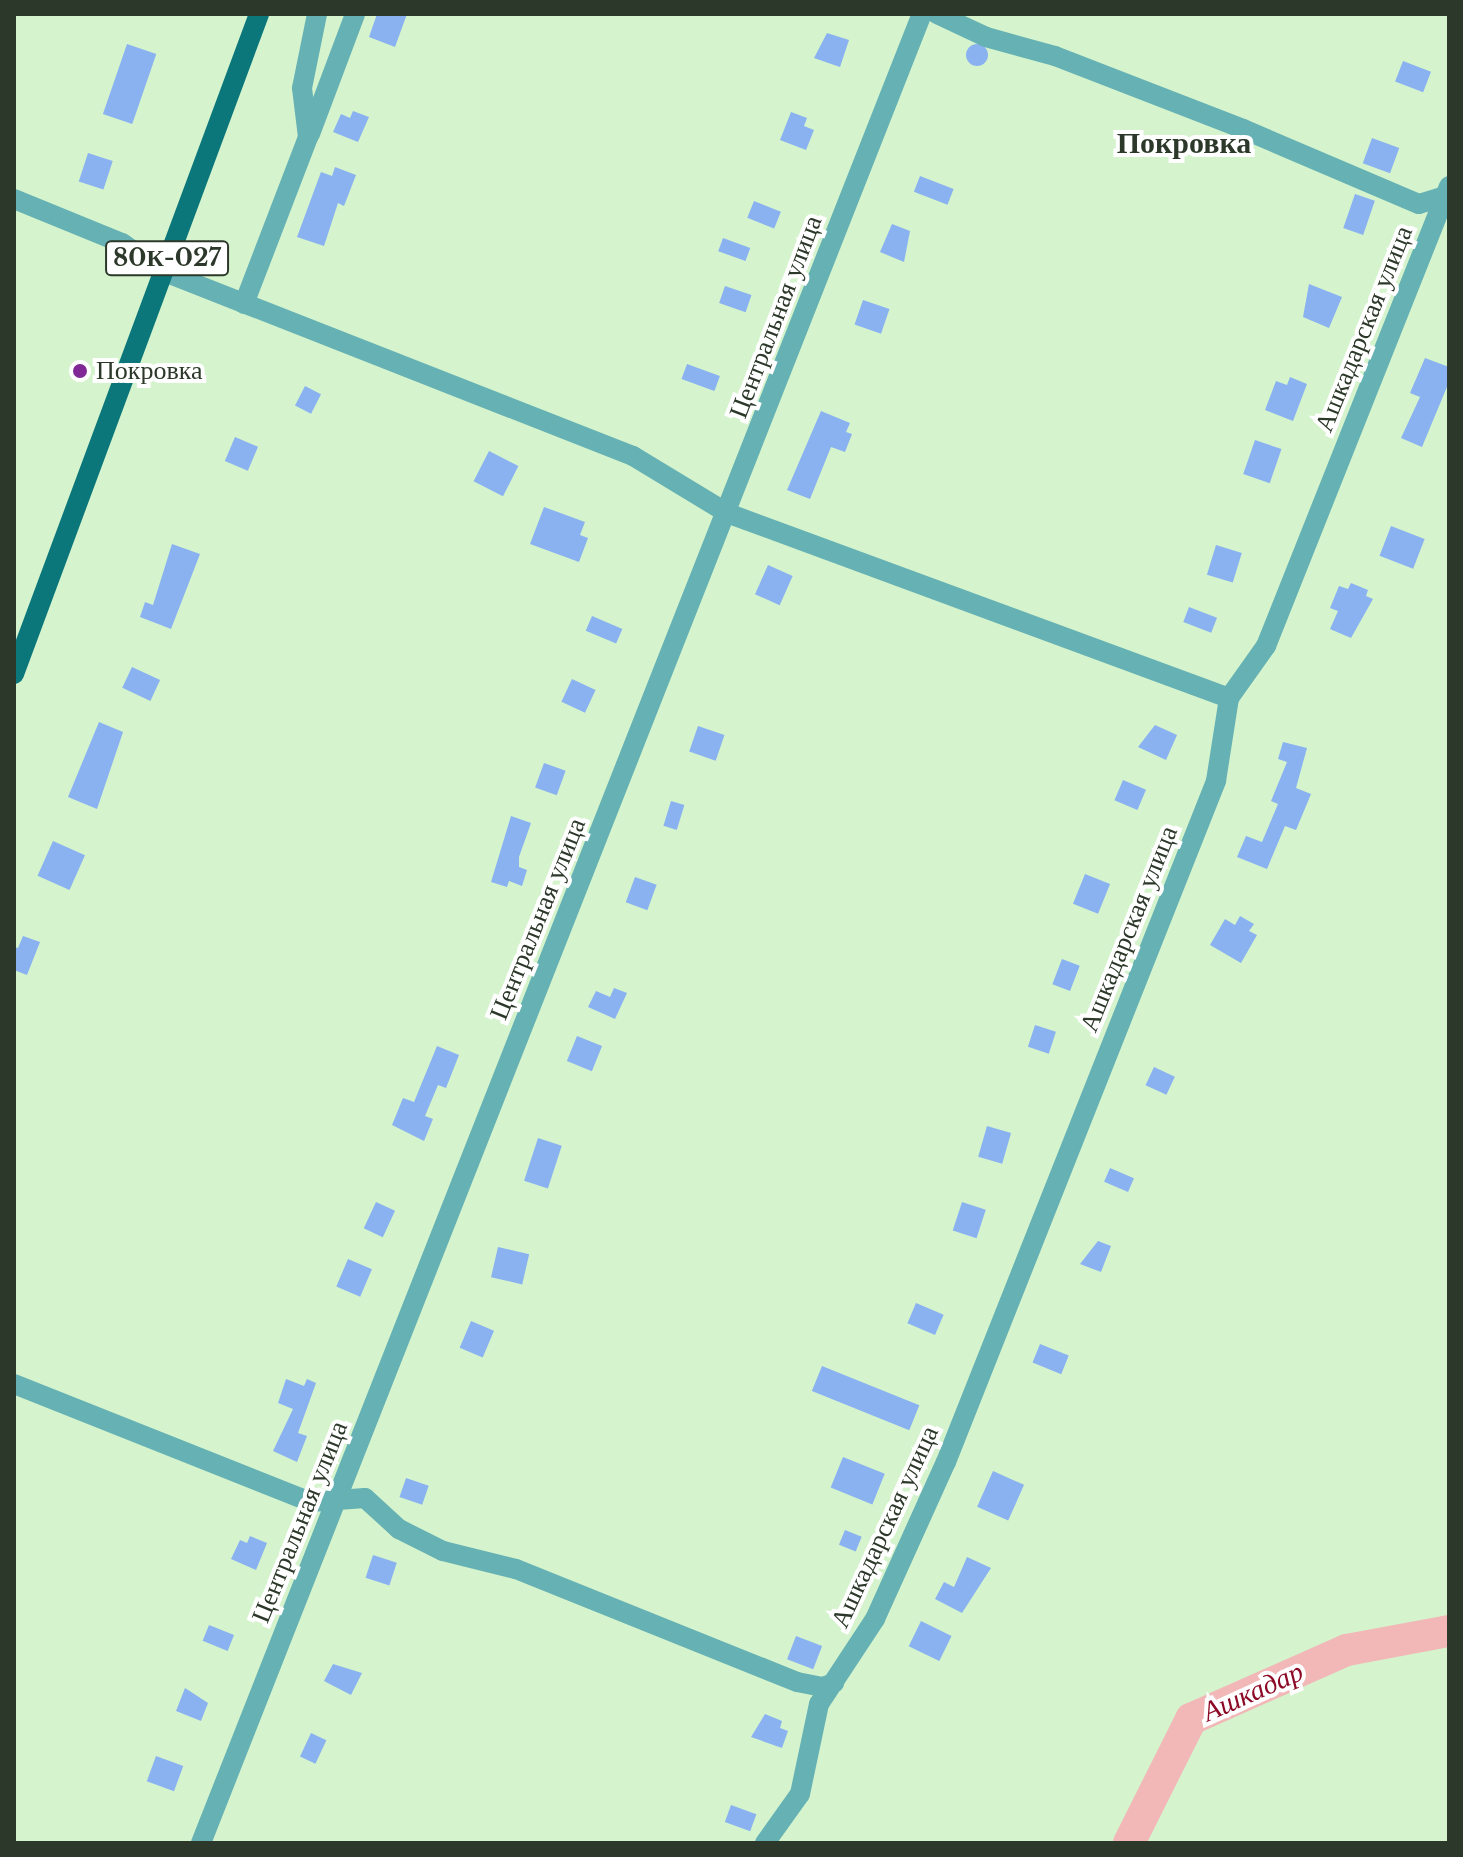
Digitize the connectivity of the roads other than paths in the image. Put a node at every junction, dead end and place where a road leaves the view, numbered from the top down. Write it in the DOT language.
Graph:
graph roads {
  1 [pos="259,14"];
  2 [pos="317,14"];
  3 [pos="355,14"];
  4 [pos="922,14"];
  5 [pos="937,14"];
  6 [pos="308,137"];
  7 [pos="14,199"];
  8 [pos="1446,201"];
  9 [pos="162,271"];
  10 [pos="244,304"];
  11 [pos="727,513"];
  12 [pos="14,674"];
  13 [pos="1229,698"];
  14 [pos="14,1384"];
  15 [pos="337,1499"];
  16 [pos="834,1683"];
  17 [pos="201,1843"];
  18 [pos="765,1843"];
  1 -- 9 [label="main road, 80К-027"];
  2 -- 6 [label="street"];
  3 -- 6 [label="street"];
  4 -- 11 [label="street, Центральная улица"];
  5 -- 8 [label="street"];
  6 -- 10 [label="street"];
  7 -- 9 [label="street"];
  8 -- 13 [label="street, Ашкадарская улица"];
  9 -- 10 [label="street"];
  9 -- 12 [label="main road, 80К-027"];
  10 -- 11 [label="street"];
  11 -- 13 [label="street"];
  11 -- 15 [label="street, Центральная улица"];
  13 -- 16 [label="street, Ашкадарская улица"];
  14 -- 15 [label="street"];
  15 -- 16 [label="street"];
  15 -- 17 [label="street, Центральная улица"];
  16 -- 18 [label="street, Ашкадарская улица"];
}
